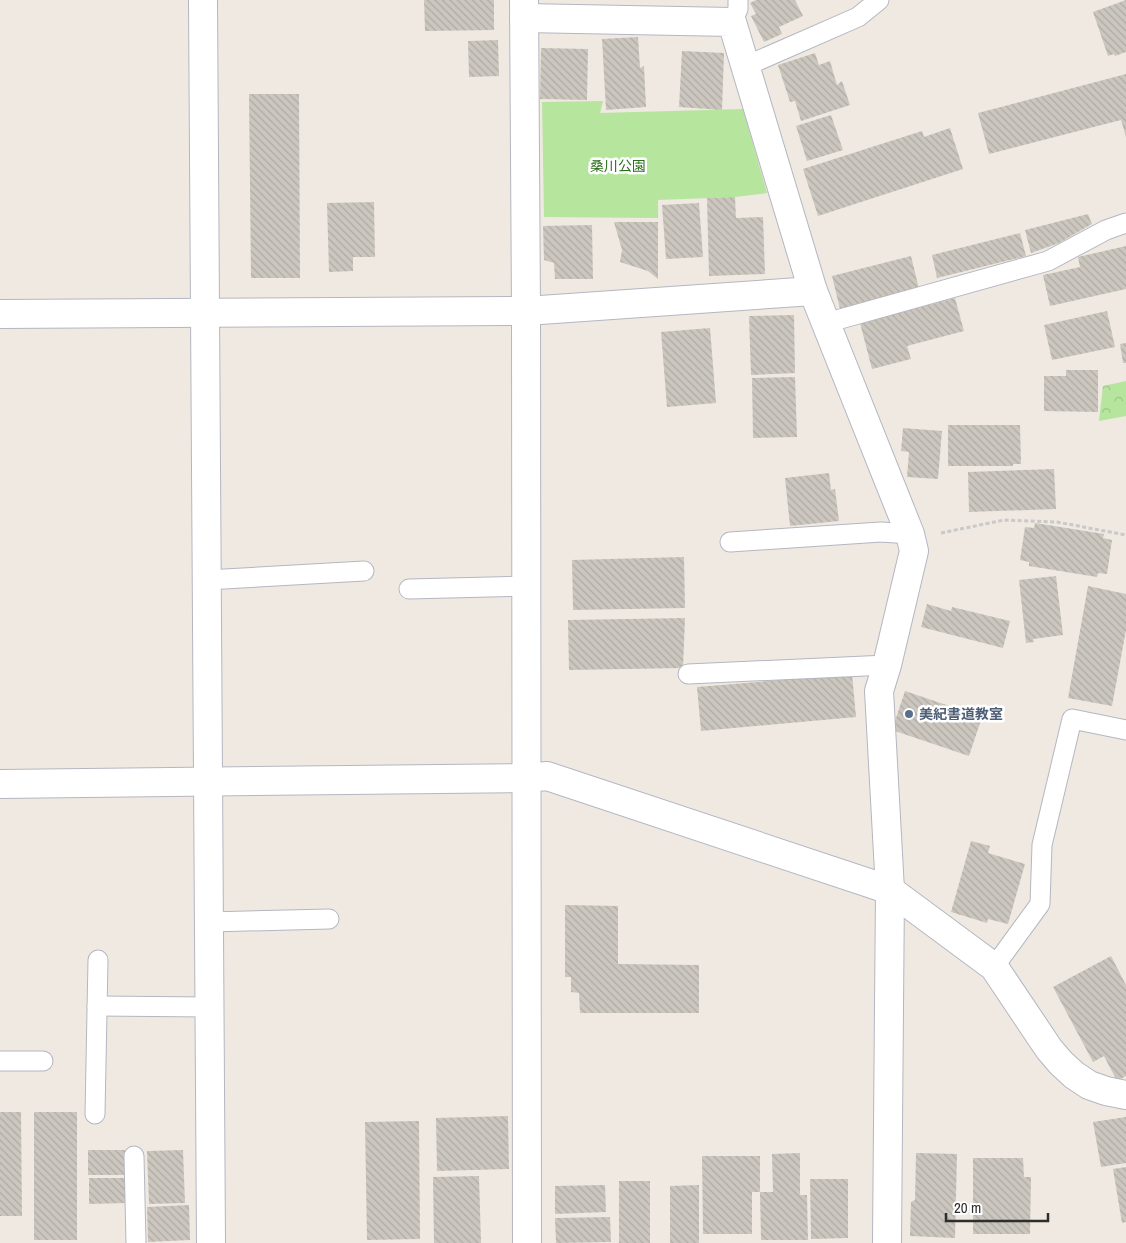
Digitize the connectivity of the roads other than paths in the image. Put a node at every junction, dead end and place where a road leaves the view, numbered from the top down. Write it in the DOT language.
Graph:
graph roads {
  1 [pos="203,0"];
  2 [pos="879,0"];
  3 [pos="524,9"];
  4 [pos="735,11"];
  5 [pos="746,66"];
  6 [pos="1126,223"];
  7 [pos="813,291"];
  8 [pos="526,310"];
  9 [pos="204,313"];
  10 [pos="0,314"];
  11 [pos="826,323"];
  12 [pos="910,534"];
  13 [pos="730,542"];
  14 [pos="364,571"];
  15 [pos="206,580"];
  16 [pos="526,586"];
  17 [pos="409,589"];
  18 [pos="887,665"];
  19 [pos="688,674"];
  20 [pos="1126,730"];
  21 [pos="526,778"];
  22 [pos="208,783"];
  23 [pos="0,784"];
  24 [pos="890,890"];
  25 [pos="330,919"];
  26 [pos="209,922"];
  27 [pos="98,960"];
  28 [pos="994,967"];
  29 [pos="97,1006"];
  30 [pos="209,1007"];
  31 [pos="0,1061"];
  32 [pos="43,1061"];
  33 [pos="1126,1095"];
  34 [pos="95,1114"];
  35 [pos="134,1156"];
  36 [pos="136,1243"];
  37 [pos="211,1243"];
  38 [pos="527,1243"];
  39 [pos="887,1243"];
  1 -- 9 [label="street"];
  2 -- 5 [label="lane"];
  3 -- 4 [label="street"];
  3 -- 8 [label="street"];
  4 -- 5 [label="street"];
  5 -- 7 [label="street"];
  6 -- 11 [label="lane"];
  7 -- 8 [label="street"];
  7 -- 11 [label="street"];
  8 -- 9 [label="street"];
  8 -- 16 [label="street"];
  9 -- 10 [label="street"];
  9 -- 15 [label="street"];
  11 -- 12 [label="street"];
  12 -- 13 [label="lane"];
  12 -- 18 [label="street"];
  14 -- 15 [label="lane"];
  15 -- 22 [label="street"];
  16 -- 17 [label="lane"];
  16 -- 21 [label="street"];
  18 -- 19 [label="lane"];
  18 -- 24 [label="street"];
  20 -- 28 [label="lane"];
  21 -- 22 [label="street"];
  21 -- 24 [label="street"];
  21 -- 38 [label="street"];
  22 -- 23 [label="street"];
  22 -- 26 [label="street"];
  24 -- 28 [label="street"];
  24 -- 39 [label="street"];
  25 -- 26 [label="lane"];
  26 -- 30 [label="street"];
  27 -- 29 [label="lane"];
  28 -- 33 [label="street"];
  29 -- 30 [label="lane"];
  29 -- 34 [label="lane"];
  30 -- 37 [label="street"];
  31 -- 32 [label="lane"];
  35 -- 36 [label="lane"];
}
